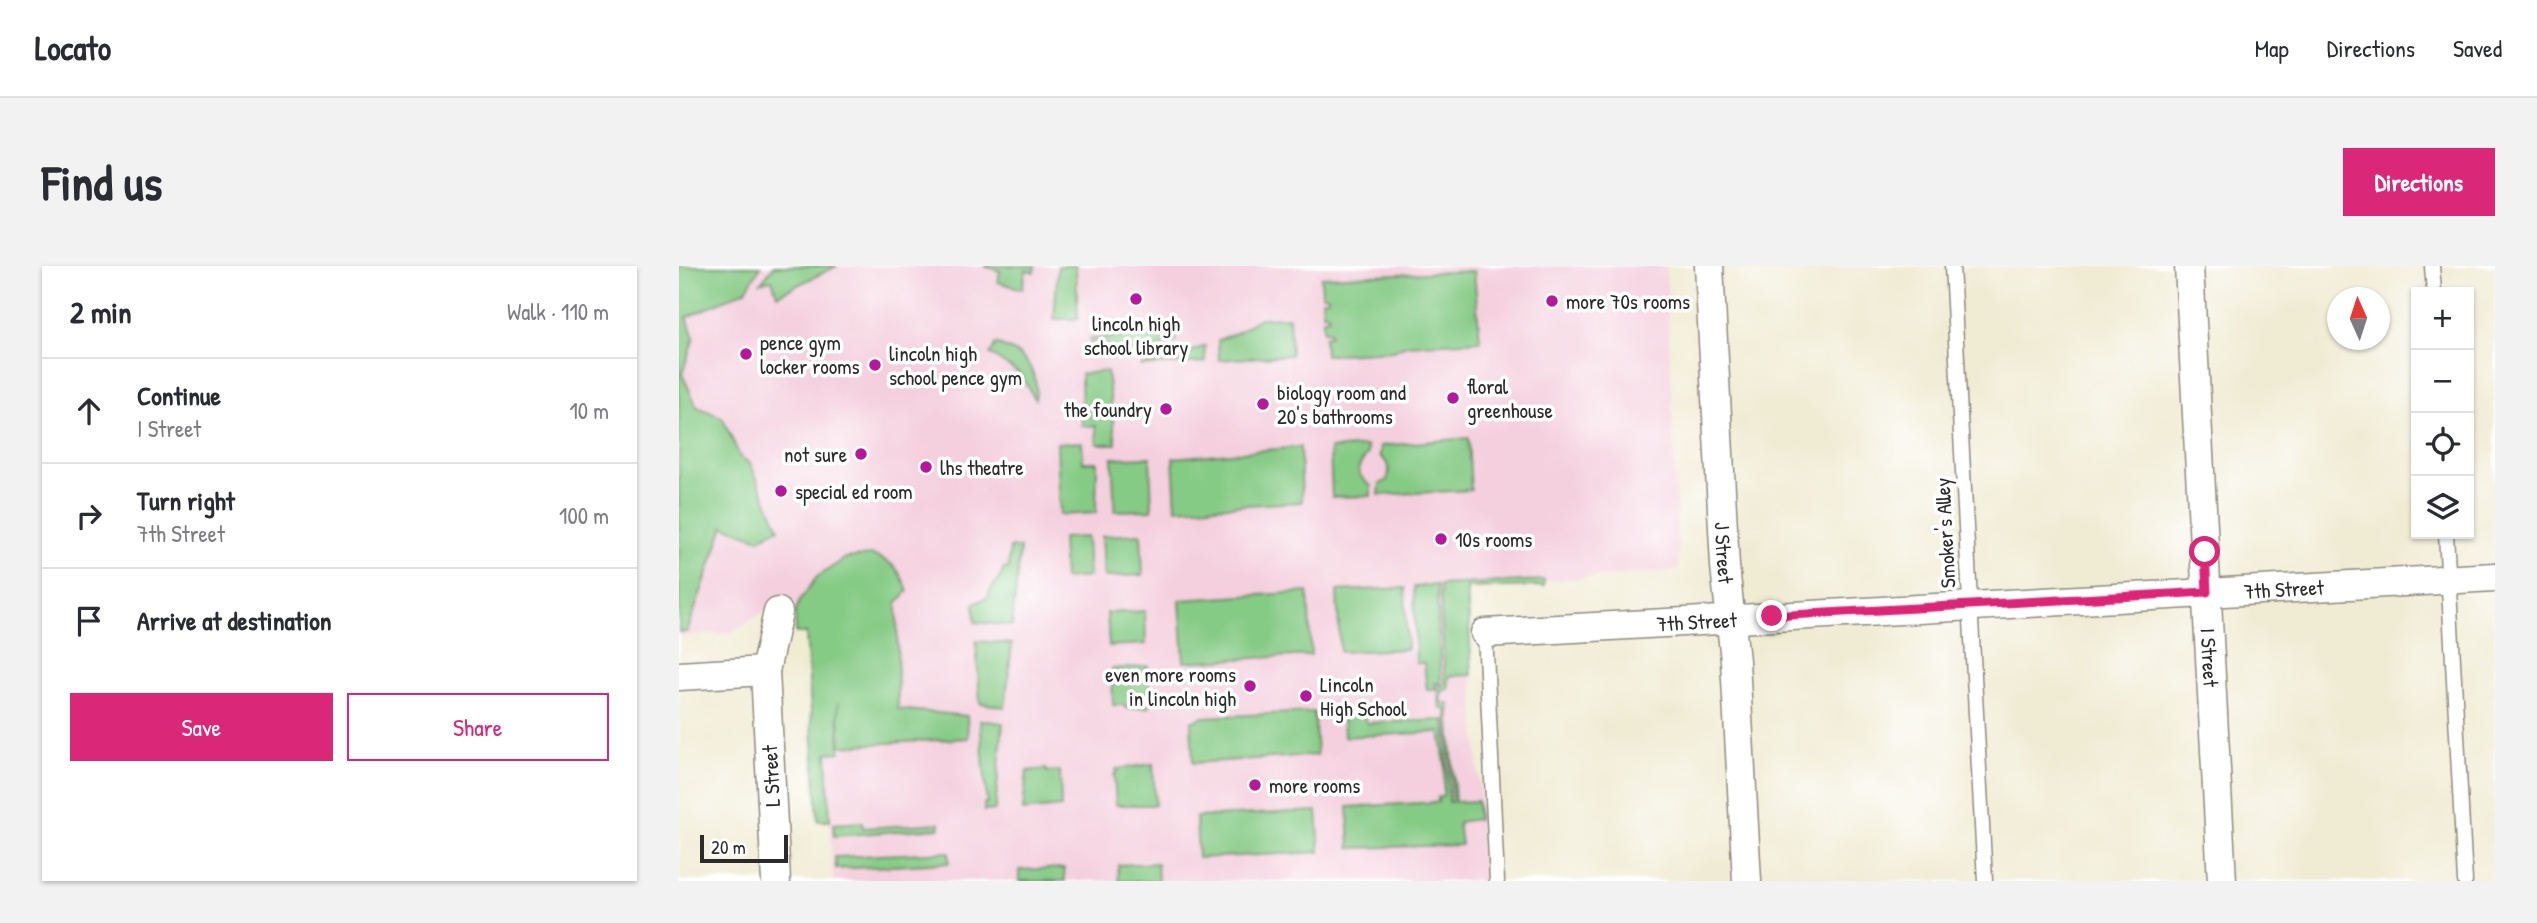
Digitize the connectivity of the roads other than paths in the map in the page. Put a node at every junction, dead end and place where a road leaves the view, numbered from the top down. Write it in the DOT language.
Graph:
graph roads {
  1 [pos="1709,266"];
  2 [pos="1952,266"];
  3 [pos="2189,266"];
  4 [pos="2432,266"];
  5 [pos="2434,287"];
  6 [pos="2447,539"];
  7 [pos="2495,577"];
  8 [pos="2449,580"];
  9 [pos="2207,592"];
  10 [pos="1970,605"];
  11 [pos="778,612"];
  12 [pos="1730,620"];
  13 [pos="1485,634"];
  14 [pos="765,671"];
  15 [pos="679,676"];
  16 [pos="776,881"];
  17 [pos="1497,881"];
  18 [pos="1747,881"];
  19 [pos="1985,881"];
  20 [pos="2222,881"];
  21 [pos="2465,881"];
  1 -- 12 [label="street, J Street"];
  2 -- 10 [label="lane, Smoker's Alley"];
  3 -- 9 [label="street, I Street"];
  4 -- 5 [label="lane"];
  6 -- 8 [label="lane"];
  7 -- 8 [label="street, 7th Street"];
  8 -- 9 [label="street, 7th Street"];
  8 -- 21 [label="lane"];
  9 -- 10 [label="street, 7th Street"];
  9 -- 20 [label="street, I Street"];
  10 -- 12 [label="street, 7th Street"];
  10 -- 19 [label="lane, Smoker's Alley"];
  11 -- 14 [label="street, L Street"];
  12 -- 13 [label="street, 7th Street"];
  12 -- 18 [label="street, J Street"];
  13 -- 17 [label="lane"];
  14 -- 15 [label="street"];
  14 -- 16 [label="street, L Street"];
}
